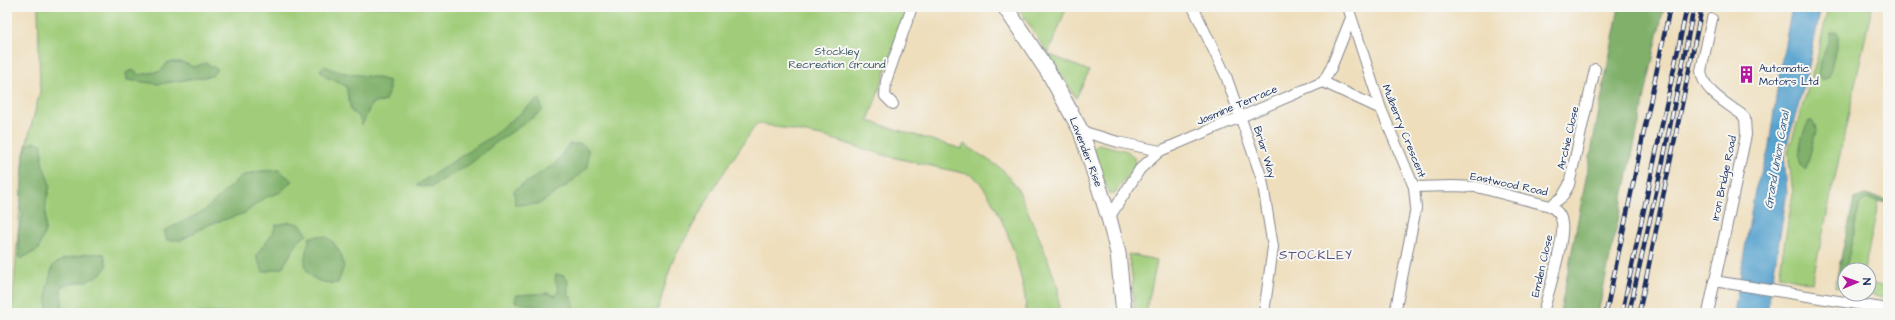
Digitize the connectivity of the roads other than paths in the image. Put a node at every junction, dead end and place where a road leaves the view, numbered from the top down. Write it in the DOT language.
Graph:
graph roads {
  1 [pos="912,7"];
  2 [pos="1005,7"];
  3 [pos="1193,7"];
  4 [pos="1348,7"];
  5 [pos="1350,18"];
  6 [pos="1712,19"];
  7 [pos="1595,69"];
  8 [pos="1323,82"];
  9 [pos="893,104"];
  10 [pos="1381,109"];
  11 [pos="1241,117"];
  12 [pos="1080,131"];
  13 [pos="1160,151"];
  14 [pos="1414,188"];
  15 [pos="1550,206"];
  16 [pos="1109,218"];
  17 [pos="1714,281"];
  18 [pos="1888,309"];
  19 [pos="1124,313"];
  20 [pos="1264,313"];
  21 [pos="1395,313"];
  22 [pos="1543,313"];
  23 [pos="1708,313"];
  1 -- 9 [label="street"];
  2 -- 12 [label="street, Lavender Rise"];
  3 -- 11 [label="street, Briar Way"];
  4 -- 5 [label="street, Mulberry Crescent"];
  5 -- 8 [label="street"];
  5 -- 10 [label="street, Mulberry Crescent"];
  6 -- 17 [label="street, Iron Bridge Road"];
  7 -- 15 [label="street, Archie Close"];
  8 -- 10 [label="street"];
  8 -- 11 [label="street, Jasmine Terrace"];
  10 -- 14 [label="street, Mulberry Crescent"];
  11 -- 13 [label="street, Jasmine Terrace"];
  11 -- 20 [label="street, Briar Way"];
  12 -- 13 [label="street"];
  12 -- 16 [label="street, Lavender Rise"];
  13 -- 16 [label="street, Jasmine Terrace"];
  14 -- 15 [label="street, Eastwood Road"];
  14 -- 21 [label="street, Mulberry Crescent"];
  15 -- 22 [label="street, Emden Close"];
  16 -- 19 [label="street, Lavender Rise"];
  17 -- 18 [label="street"];
  17 -- 23 [label="street, Iron Bridge Road"];
}
